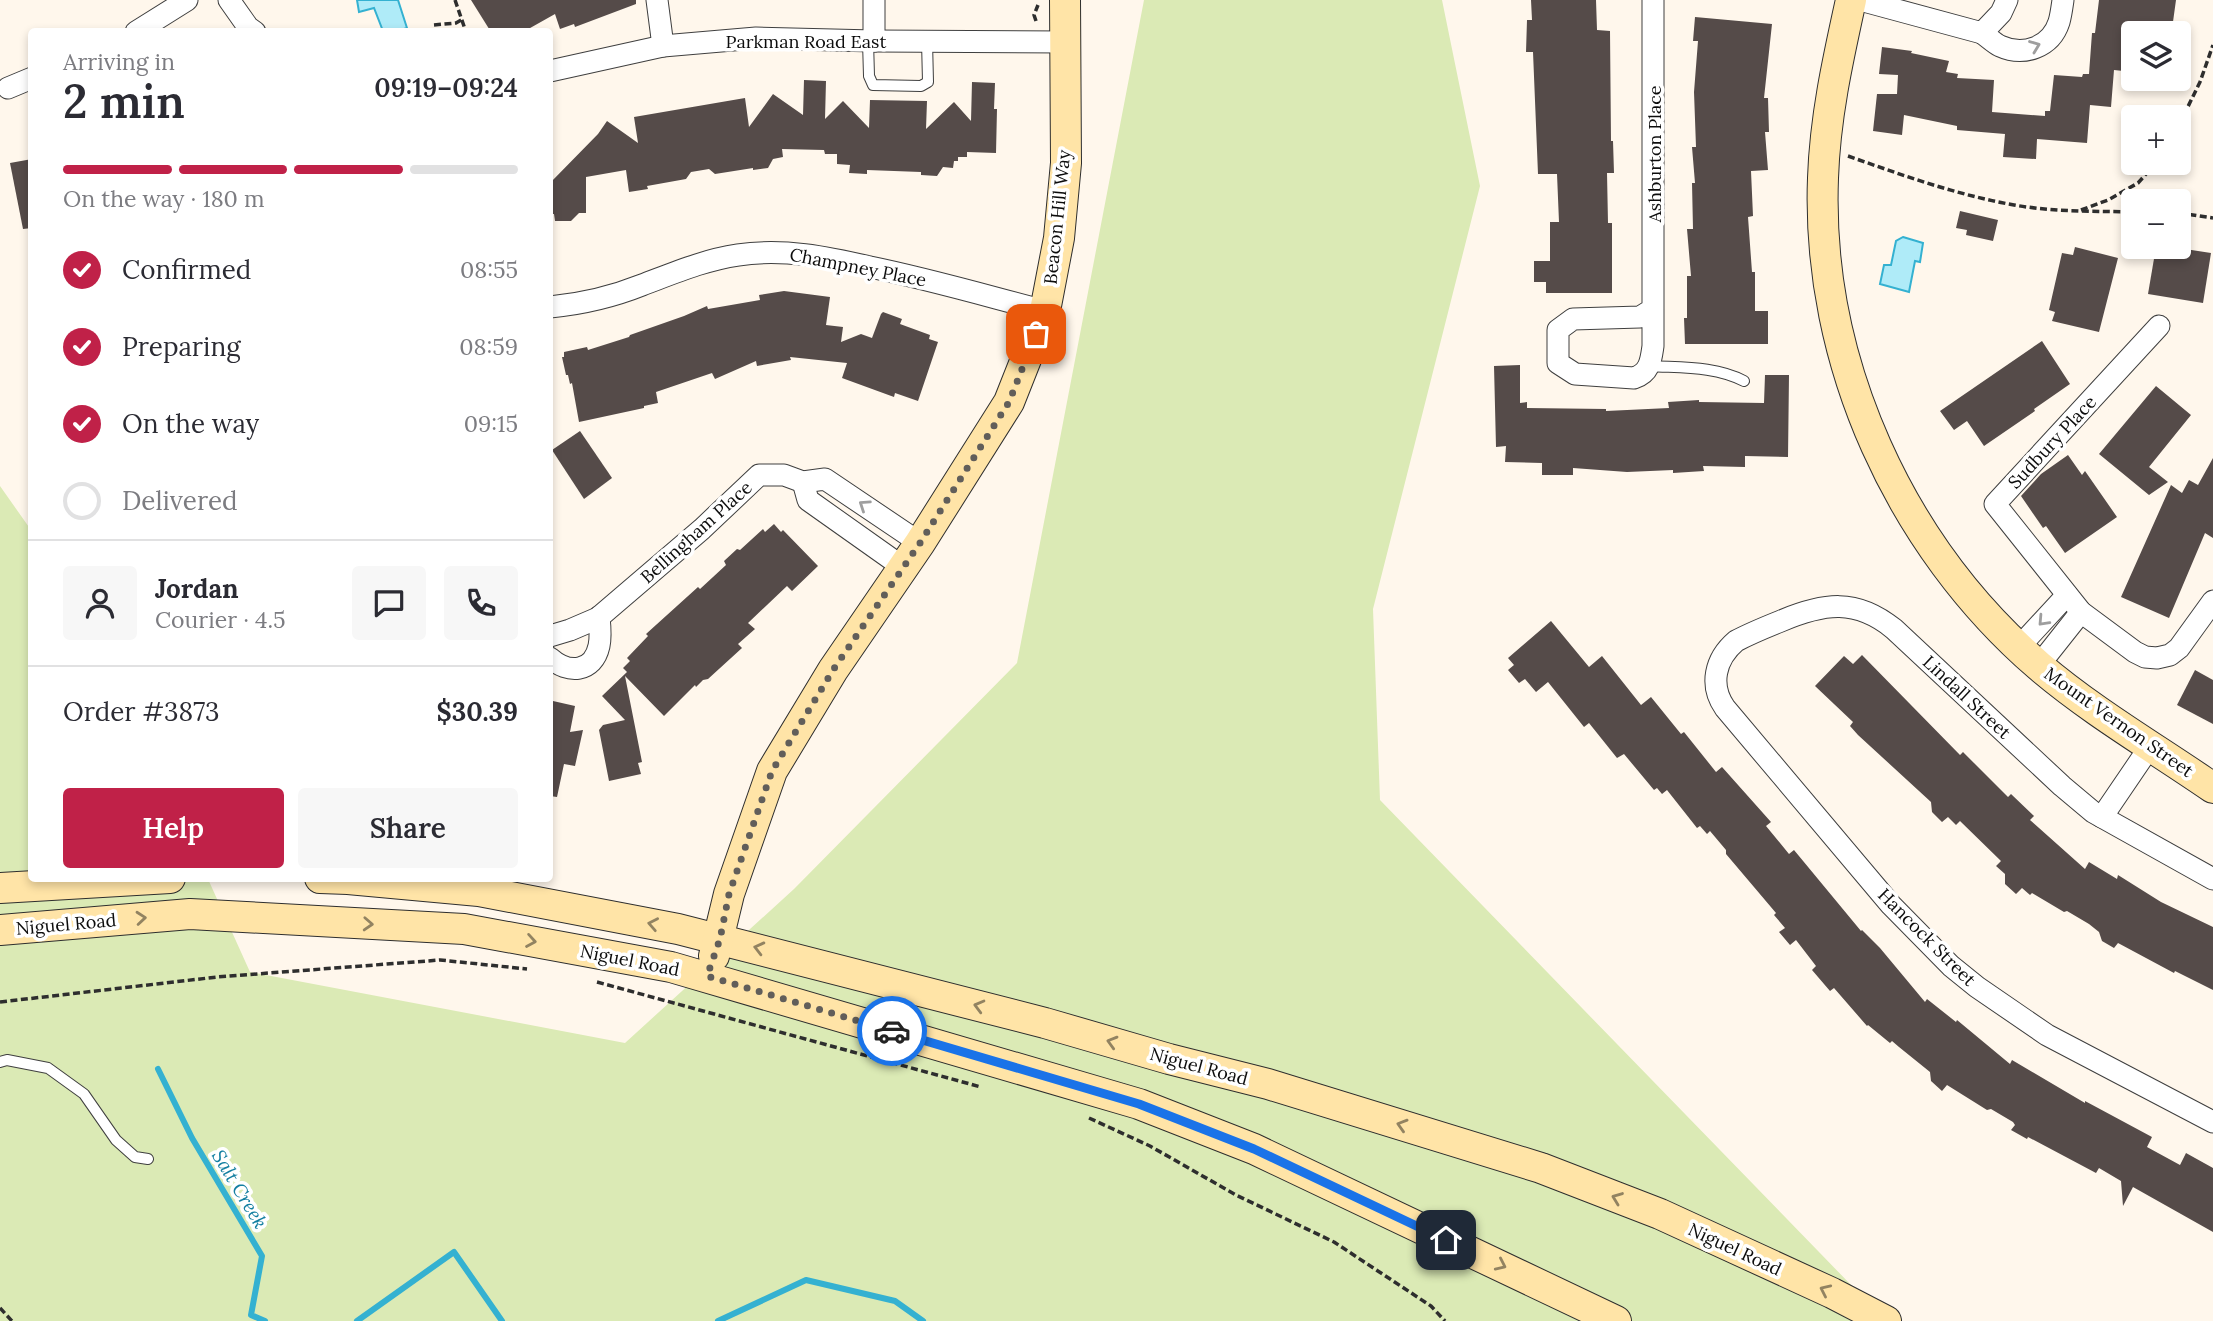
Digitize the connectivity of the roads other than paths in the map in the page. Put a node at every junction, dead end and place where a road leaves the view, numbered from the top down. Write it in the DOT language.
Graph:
graph roads {
  1 [pos="187,0"];
  2 [pos="229,0"];
  3 [pos="657,0"];
  4 [pos="874,0"];
  5 [pos="1065,0"];
  6 [pos="1653,0"];
  7 [pos="1851,0"];
  8 [pos="1860,0"];
  9 [pos="2007,0"];
  10 [pos="2063,0"];
  11 [pos="142,28"];
  12 [pos="249,28"];
  13 [pos="1982,33"];
  14 [pos="871,41"];
  15 [pos="927,41"];
  16 [pos="1065,42"];
  17 [pos="663,46"];
  18 [pos="553,70"];
  19 [pos="28,80"];
  20 [pos="8,88"];
  21 [pos="553,307"];
  22 [pos="1653,309"];
  23 [pos="1045,311"];
  24 [pos="2159,327"];
  25 [pos="1650,366"];
  26 [pos="1744,381"];
  27 [pos="803,482"];
  28 [pos="912,556"];
  29 [pos="2067,595"];
  30 [pos="2213,601"];
  31 [pos="2081,612"];
  32 [pos="599,617"];
  33 [pos="553,635"];
  34 [pos="2029,656"];
  35 [pos="553,660"];
  36 [pos="1716,672"];
  37 [pos="2151,745"];
  38 [pos="2213,788"];
  39 [pos="2102,817"];
  40 [pos="2213,879"];
  41 [pos="103,882"];
  42 [pos="381,882"];
  43 [pos="2,888"];
  44 [pos="0,930"];
  45 [pos="720,939"];
  46 [pos="707,976"];
  47 [pos="0,1062"];
  48 [pos="2213,1122"];
  49 [pos="148,1159"];
  50 [pos="1616,1321"];
  51 [pos="1886,1321"];
  1 -- 11 [label="street"];
  2 -- 12 [label="street"];
  3 -- 17 [label="street"];
  4 -- 14 [label="street"];
  5 -- 16 [label="main road, Beacon Hill Way"];
  6 -- 22 [label="street, Ashburton Place"];
  7 -- 34 [label="main road, Mount Vernon Street"];
  8 -- 13 [label="street"];
  9 -- 13 [label="street"];
  13 -- 10 [label="street, one-way"];
  14 -- 15 [label="street, Parkman Road East"];
  14 -- 15 [label="lane"];
  14 -- 17 [label="street, Parkman Road East"];
  15 -- 16 [label="street, Parkman Road East"];
  16 -- 23 [label="main road, Beacon Hill Way"];
  17 -- 18 [label="street, Parkman Road East"];
  19 -- 20 [label="street"];
  21 -- 23 [label="street, Champney Place"];
  22 -- 25 [label="street, Ashburton Place"];
  22 -- 25 [label="street"];
  23 -- 28 [label="main road, Beacon Hill Way"];
  24 -- 29 [label="street, Sudbury Place"];
  25 -- 26 [label="lane"];
  27 -- 28 [label="street"];
  28 -- 27 [label="street, Bellingham Place, one-way"];
  27 -- 32 [label="street, Bellingham Place"];
  28 -- 45 [label="main road, Beacon Hill Way"];
  29 -- 31 [label="street, Sudbury Place"];
  29 -- 34 [label="street, one-way"];
  30 -- 31 [label="street, Sudbury Place"];
  31 -- 34 [label="street"];
  32 -- 33 [label="street, Bellingham Place"];
  32 -- 35 [label="street"];
  34 -- 37 [label="main road, Mount Vernon Street"];
  36 -- 39 [label="street, Lindall Street"];
  36 -- 48 [label="street, Hancock Street"];
  37 -- 38 [label="main road, Mount Vernon Street"];
  37 -- 39 [label="street"];
  39 -- 40 [label="street, Lindall Street"];
  41 -- 43 [label="main road"];
  45 -- 42 [label="main road, Niguel Road, one-way"];
  44 -- 46 [label="main road, Niguel Road, one-way"];
  45 -- 46 [label="main road, Beacon Hill Way"];
  51 -- 45 [label="main road, Niguel Road, one-way"];
  46 -- 50 [label="main road, Niguel Road, one-way"];
  47 -- 49 [label="lane"];
}
